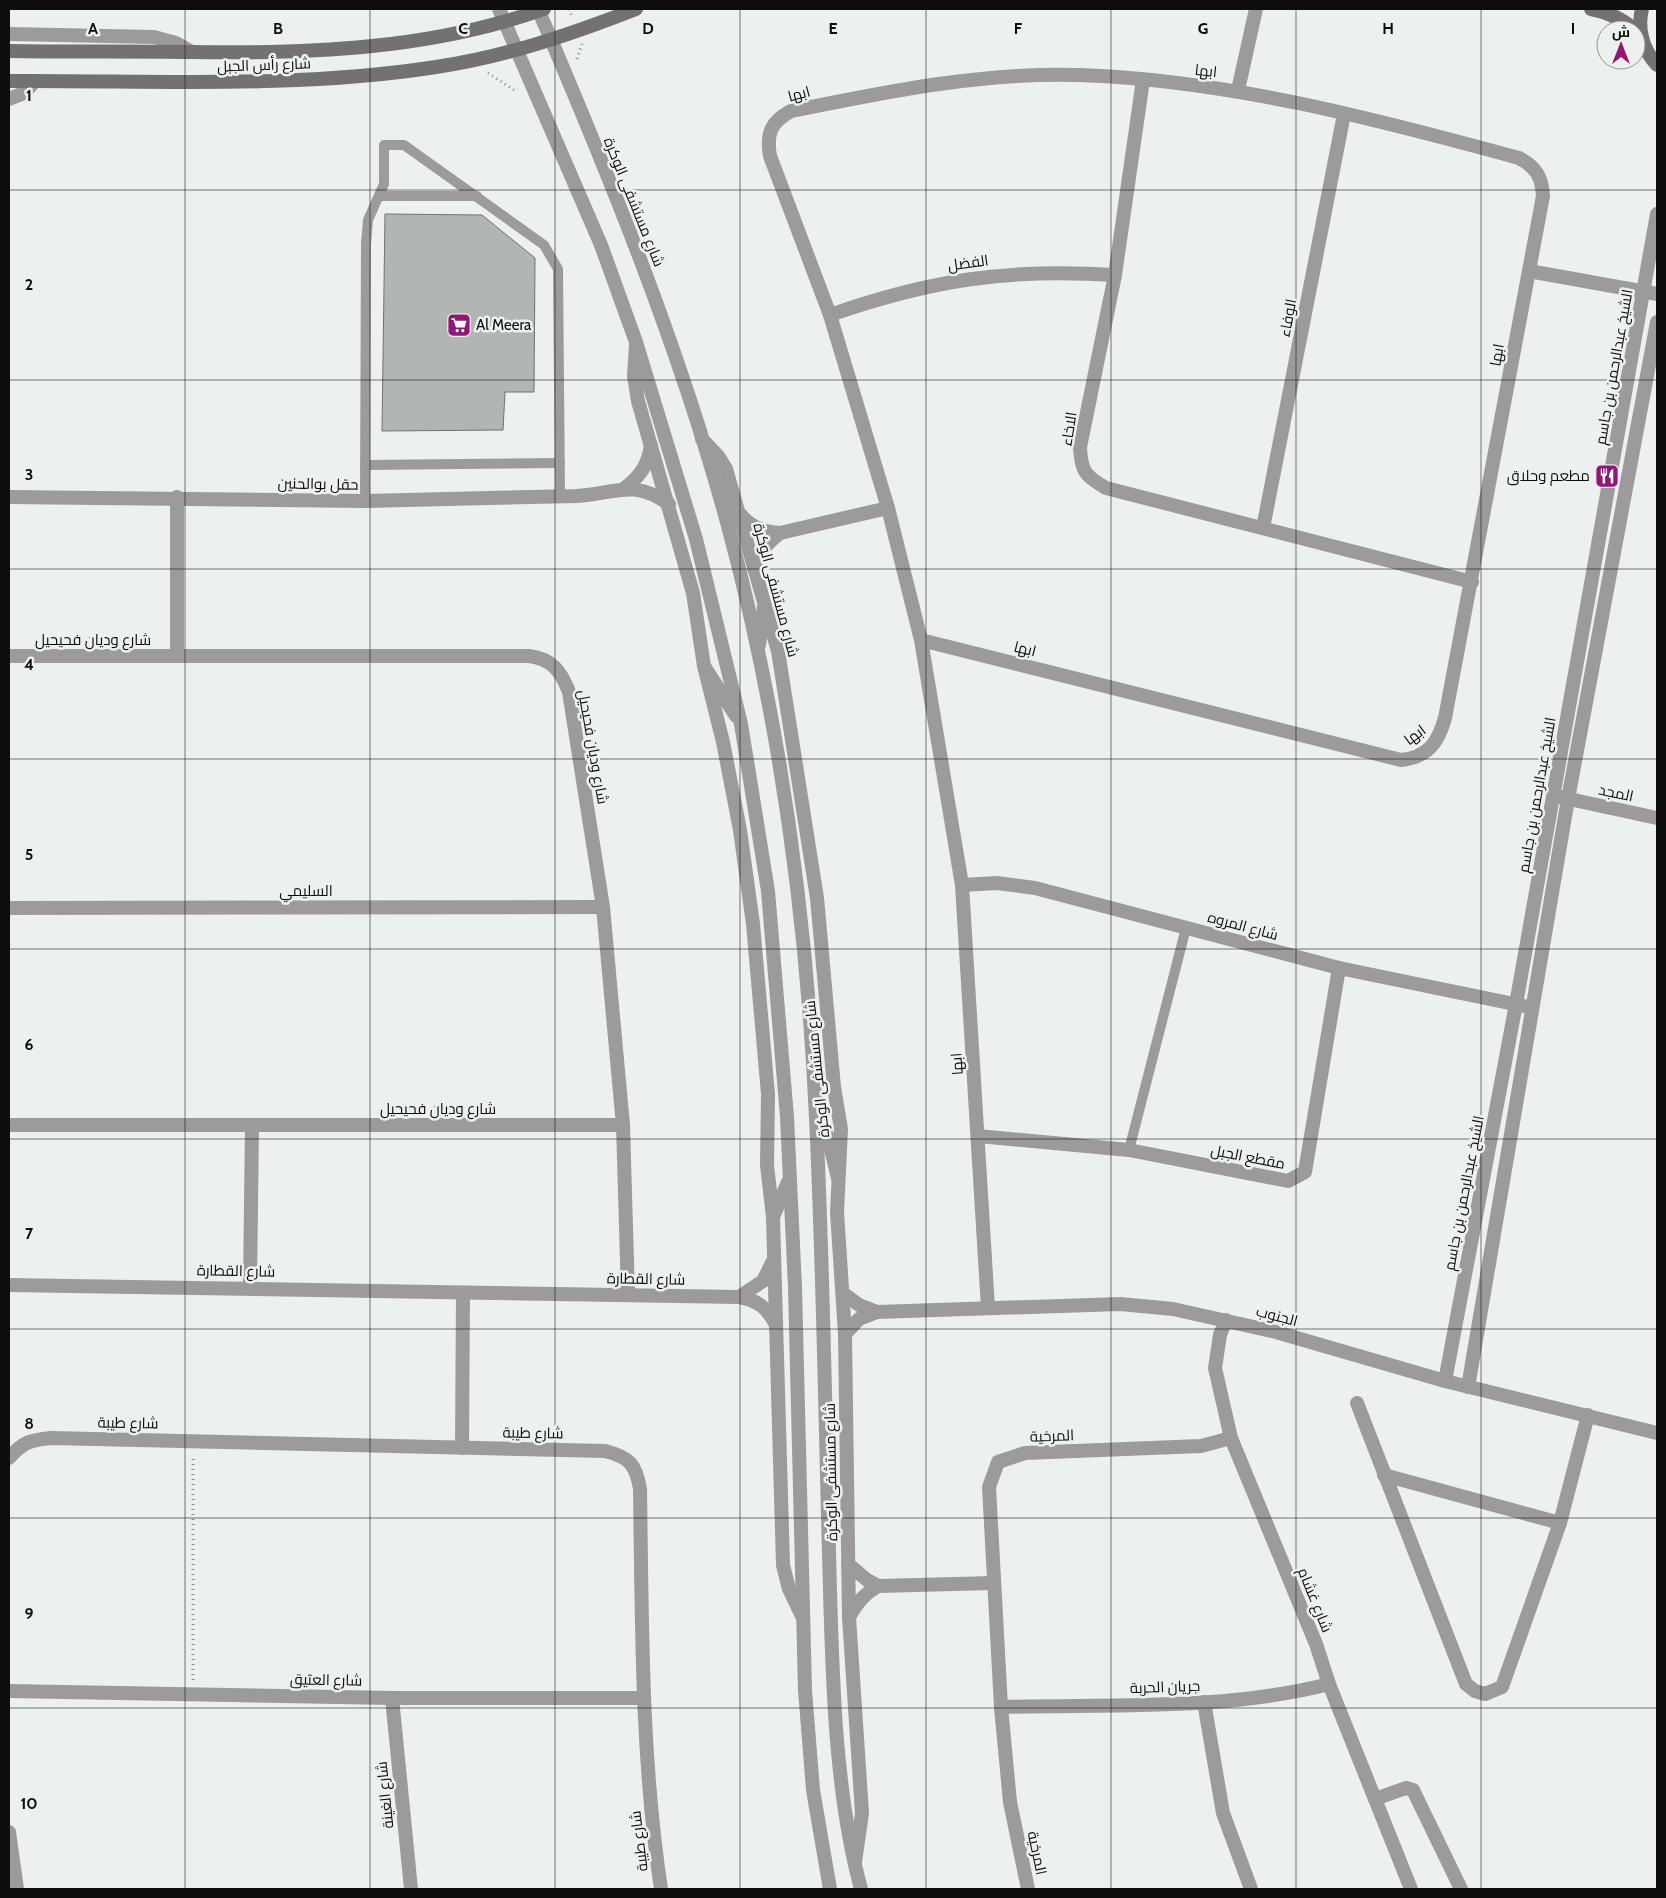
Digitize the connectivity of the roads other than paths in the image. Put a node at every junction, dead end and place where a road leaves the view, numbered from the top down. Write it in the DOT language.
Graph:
graph roads {
  1 [pos="540,9"];
  2 [pos="636,9"];
  3 [pos="1256,9"];
  4 [pos="1591,9"];
  5 [pos="502,15"];
  6 [pos="1619,20"];
  7 [pos="9,34"];
  8 [pos="551,40"];
  9 [pos="518,48"];
  10 [pos="1646,50"];
  11 [pos="9,51"];
  12 [pos="192,52"];
  13 [pos="1657,67"];
  14 [pos="1143,80"];
  15 [pos="9,81"];
  16 [pos="35,81"];
  17 [pos="1238,90"];
  18 [pos="9,99"];
  19 [pos="1344,114"];
  20 [pos="378,196"];
  21 [pos="477,196"];
  22 [pos="1657,214"];
  23 [pos="1530,272"];
  24 [pos="1115,275"];
  25 [pos="1651,293"];
  26 [pos="830,315"];
  27 [pos="1657,322"];
  28 [pos="636,342"];
  29 [pos="1626,392"];
  30 [pos="1651,399"];
  31 [pos="702,439"];
  32 [pos="651,443"];
  33 [pos="560,463"];
  34 [pos="365,465"];
  35 [pos="626,488"];
  36 [pos="9,496"];
  37 [pos="560,496"];
  38 [pos="177,497"];
  39 [pos="365,501"];
  40 [pos="670,504"];
  41 [pos="888,508"];
  42 [pos="738,511"];
  43 [pos="1263,528"];
  44 [pos="780,534"];
  45 [pos="754,569"];
  46 [pos="1472,582"];
  47 [pos="764,607"];
  48 [pos="921,640"];
  49 [pos="758,651"];
  50 [pos="9,656"];
  51 [pos="177,656"];
  52 [pos="704,666"];
  53 [pos="741,724"];
  54 [pos="1553,796"];
  55 [pos="1568,799"];
  56 [pos="1657,818"];
  57 [pos="962,885"];
  58 [pos="602,907"];
  59 [pos="9,908"];
  60 [pos="1186,928"];
  61 [pos="1339,968"];
  62 [pos="1516,1004"];
  63 [pos="1533,1008"];
  64 [pos="816,1115"];
  65 [pos="9,1125"];
  66 [pos="252,1125"];
  67 [pos="623,1125"];
  68 [pos="978,1136"];
  69 [pos="1129,1150"];
  70 [pos="790,1176"];
  71 [pos="838,1178"];
  72 [pos="773,1217"];
  73 [pos="772,1263"];
  74 [pos="9,1285"];
  75 [pos="250,1288"];
  76 [pos="463,1293"];
  77 [pos="843,1293"];
  78 [pos="628,1295"];
  79 [pos="739,1297"];
  80 [pos="988,1308"];
  81 [pos="877,1312"];
  82 [pos="1226,1320"];
  83 [pos="776,1326"];
  84 [pos="845,1334"];
  85 [pos="1445,1381"];
  86 [pos="1468,1387"];
  87 [pos="1357,1403"];
  88 [pos="1588,1415"];
  89 [pos="1657,1433"];
  90 [pos="1231,1438"];
  91 [pos="462,1448"];
  92 [pos="9,1458"];
  93 [pos="1384,1475"];
  94 [pos="1560,1523"];
  95 [pos="848,1564"];
  96 [pos="993,1583"];
  97 [pos="878,1586"];
  98 [pos="849,1617"];
  99 [pos="803,1618"];
  100 [pos="1329,1684"];
  101 [pos="9,1691"];
  102 [pos="392,1698"];
  103 [pos="643,1698"];
  104 [pos="1204,1702"];
  105 [pos="1000,1707"];
  106 [pos="1375,1799"];
  107 [pos="9,1832"];
  108 [pos="854,1863"];
  109 [pos="17,1889"];
  110 [pos="411,1889"];
  111 [pos="661,1889"];
  112 [pos="830,1889"];
  113 [pos="861,1889"];
  114 [pos="1028,1889"];
  115 [pos="1250,1889"];
  116 [pos="1411,1889"];
  117 [pos="1461,1889"];
  1 -- 5 [label="main road, شارع رأس الجبل"];
  1 -- 8 [label="street, شارع مستشفى الوكرة"];
  2 -- 8 [label="main road, شارع رأس الجبل"];
  3 -- 17 [label="street"];
  4 -- 6 [label="main road"];
  5 -- 9 [label="street, شارع مستشفى الوكرة"];
  5 -- 12 [label="main road, شارع رأس الجبل"];
  7 -- 12 [label="street"];
  8 -- 9 [label="main road, شارع رأس الجبل"];
  8 -- 31 [label="street, شارع مستشفى الوكرة"];
  9 -- 16 [label="main road, شارع رأس الجبل"];
  9 -- 28 [label="street, شارع مستشفى الوكرة"];
  10 -- 13 [label="main road"];
  11 -- 12 [label="main road, شارع رأس الجبل"];
  14 -- 17 [label="street, ابها"];
  14 -- 24 [label="street, الاخاء"];
  14 -- 26 [label="street, ابها"];
  15 -- 16 [label="main road, شارع رأس الجبل"];
  16 -- 18 [label="street"];
  17 -- 19 [label="street, ابها"];
  19 -- 23 [label="street, ابها"];
  19 -- 43 [label="street, الوفاء"];
  20 -- 21 [label="lane"];
  20 -- 21 [label="lane"];
  20 -- 34 [label="lane"];
  21 -- 33 [label="lane"];
  22 -- 25 [label="street, الشيخ عبدالرحمن بن جاسم"];
  23 -- 25 [label="street"];
  23 -- 46 [label="street, ابها"];
  24 -- 26 [label="street, الفضل"];
  24 -- 43 [label="street, الاخاء"];
  25 -- 29 [label="street, الشيخ عبدالرحمن بن جاسم"];
  26 -- 41 [label="street, ابها"];
  27 -- 30 [label="street"];
  28 -- 32 [label="street, شارع مستشفى الوكرة"];
  28 -- 53 [label="street, شارع مستشفى الوكرة"];
  29 -- 30 [label="street"];
  29 -- 54 [label="street, الشيخ عبدالرحمن بن جاسم"];
  30 -- 55 [label="street"];
  31 -- 42 [label="street, شارع مستشفى الوكرة"];
  31 -- 49 [label="street, شارع مستشفى الوكرة"];
  32 -- 35 [label="street"];
  32 -- 40 [label="street, شارع مستشفى الوكرة"];
  33 -- 34 [label="lane"];
  33 -- 37 [label="lane"];
  34 -- 39 [label="lane"];
  35 -- 37 [label="street, حقل بوالحنين"];
  35 -- 40 [label="street, حقل بوالحنين"];
  36 -- 38 [label="street, حقل بوالحنين"];
  37 -- 39 [label="street, حقل بوالحنين"];
  38 -- 39 [label="street, حقل بوالحنين"];
  38 -- 51 [label="street"];
  40 -- 52 [label="street, شارع مستشفى الوكرة"];
  41 -- 44 [label="street"];
  41 -- 48 [label="street, ابها"];
  42 -- 44 [label="street"];
  42 -- 45 [label="street, شارع مستشفى الوكرة"];
  43 -- 46 [label="street, الاخاء"];
  44 -- 45 [label="street"];
  45 -- 47 [label="street, شارع مستشفى الوكرة"];
  46 -- 48 [label="street, ابها"];
  47 -- 49 [label="street"];
  47 -- 71 [label="street, شارع مستشفى الوكرة"];
  48 -- 57 [label="street, ابها"];
  49 -- 64 [label="street, شارع مستشفى الوكرة"];
  50 -- 51 [label="street, شارع وديان فحيحيل"];
  51 -- 58 [label="street, شارع وديان فحيحيل"];
  52 -- 53 [label="street"];
  52 -- 72 [label="street, شارع مستشفى الوكرة"];
  53 -- 70 [label="street, شارع مستشفى الوكرة"];
  54 -- 55 [label="street, المجد"];
  54 -- 62 [label="street, الشيخ عبدالرحمن بن جاسم"];
  55 -- 56 [label="street, المجد"];
  55 -- 63 [label="street"];
  57 -- 60 [label="street, شارع المروه"];
  57 -- 68 [label="street, ابها"];
  58 -- 59 [label="street, السليمي"];
  58 -- 67 [label="street, شارع وديان فحيحيل"];
  60 -- 61 [label="street, شارع المروه"];
  60 -- 69 [label="lane"];
  61 -- 62 [label="street, شارع المروه"];
  61 -- 69 [label="street, مقطع الجبل"];
  62 -- 63 [label="street, شارع المروه"];
  62 -- 85 [label="street, الشيخ عبدالرحمن بن جاسم"];
  63 -- 86 [label="street"];
  64 -- 71 [label="street"];
  64 -- 108 [label="street, شارع مستشفى الوكرة"];
  65 -- 66 [label="street, شارع وديان فحيحيل"];
  66 -- 67 [label="street, شارع وديان فحيحيل"];
  66 -- 75 [label="street"];
  67 -- 78 [label="street, شارع وديان فحيحيل"];
  68 -- 69 [label="street, مقطع الجبل"];
  68 -- 80 [label="street, ابها"];
  70 -- 72 [label="street"];
  70 -- 99 [label="street, شارع مستشفى الوكرة"];
  71 -- 77 [label="street, شارع مستشفى الوكرة"];
  72 -- 73 [label="street, شارع مستشفى الوكرة"];
  73 -- 79 [label="street"];
  73 -- 83 [label="street, شارع مستشفى الوكرة"];
  74 -- 75 [label="street, شارع القطارة"];
  75 -- 76 [label="street, شارع القطارة"];
  76 -- 78 [label="street, شارع القطارة"];
  76 -- 91 [label="street"];
  77 -- 81 [label="street, الجنوب"];
  77 -- 84 [label="street, شارع مستشفى الوكرة"];
  78 -- 79 [label="street, شارع القطارة"];
  79 -- 83 [label="street, شارع القطارة"];
  80 -- 81 [label="street, الجنوب"];
  80 -- 82 [label="street, الجنوب"];
  81 -- 84 [label="street, الجنوب"];
  82 -- 85 [label="street, الجنوب"];
  82 -- 90 [label="street, شارع غشام"];
  83 -- 99 [label="street, شارع مستشفى الوكرة"];
  84 -- 95 [label="street, شارع مستشفى الوكرة"];
  85 -- 86 [label="street, الجنوب"];
  86 -- 88 [label="street, الجنوب"];
  87 -- 93 [label="street"];
  88 -- 89 [label="street, الجنوب"];
  88 -- 94 [label="street"];
  90 -- 96 [label="street, المرخية"];
  90 -- 100 [label="street, شارع غشام"];
  91 -- 92 [label="street, شارع طيبة"];
  91 -- 103 [label="street, شارع طيبة"];
  93 -- 94 [label="street"];
  93 -- 94 [label="street"];
  95 -- 97 [label="street"];
  95 -- 98 [label="street, شارع مستشفى الوكرة"];
  96 -- 97 [label="street"];
  96 -- 105 [label="street, المرخية"];
  97 -- 98 [label="street"];
  98 -- 108 [label="street, شارع مستشفى الوكرة"];
  99 -- 112 [label="street, شارع مستشفى الوكرة"];
  100 -- 104 [label="street, جريان الحربة"];
  100 -- 106 [label="street, شارع غشام"];
  101 -- 102 [label="street, شارع العتيق"];
  102 -- 103 [label="street, شارع العتيق"];
  102 -- 110 [label="street, شارع الغينة"];
  103 -- 111 [label="street, شارع طيبة"];
  104 -- 105 [label="street, جريان الحربة"];
  104 -- 115 [label="street"];
  105 -- 114 [label="street, المرخية"];
  106 -- 116 [label="street, شارع غشام"];
  106 -- 117 [label="street"];
  107 -- 109 [label="street"];
  108 -- 113 [label="street, شارع مستشفى الوكرة"];
}
